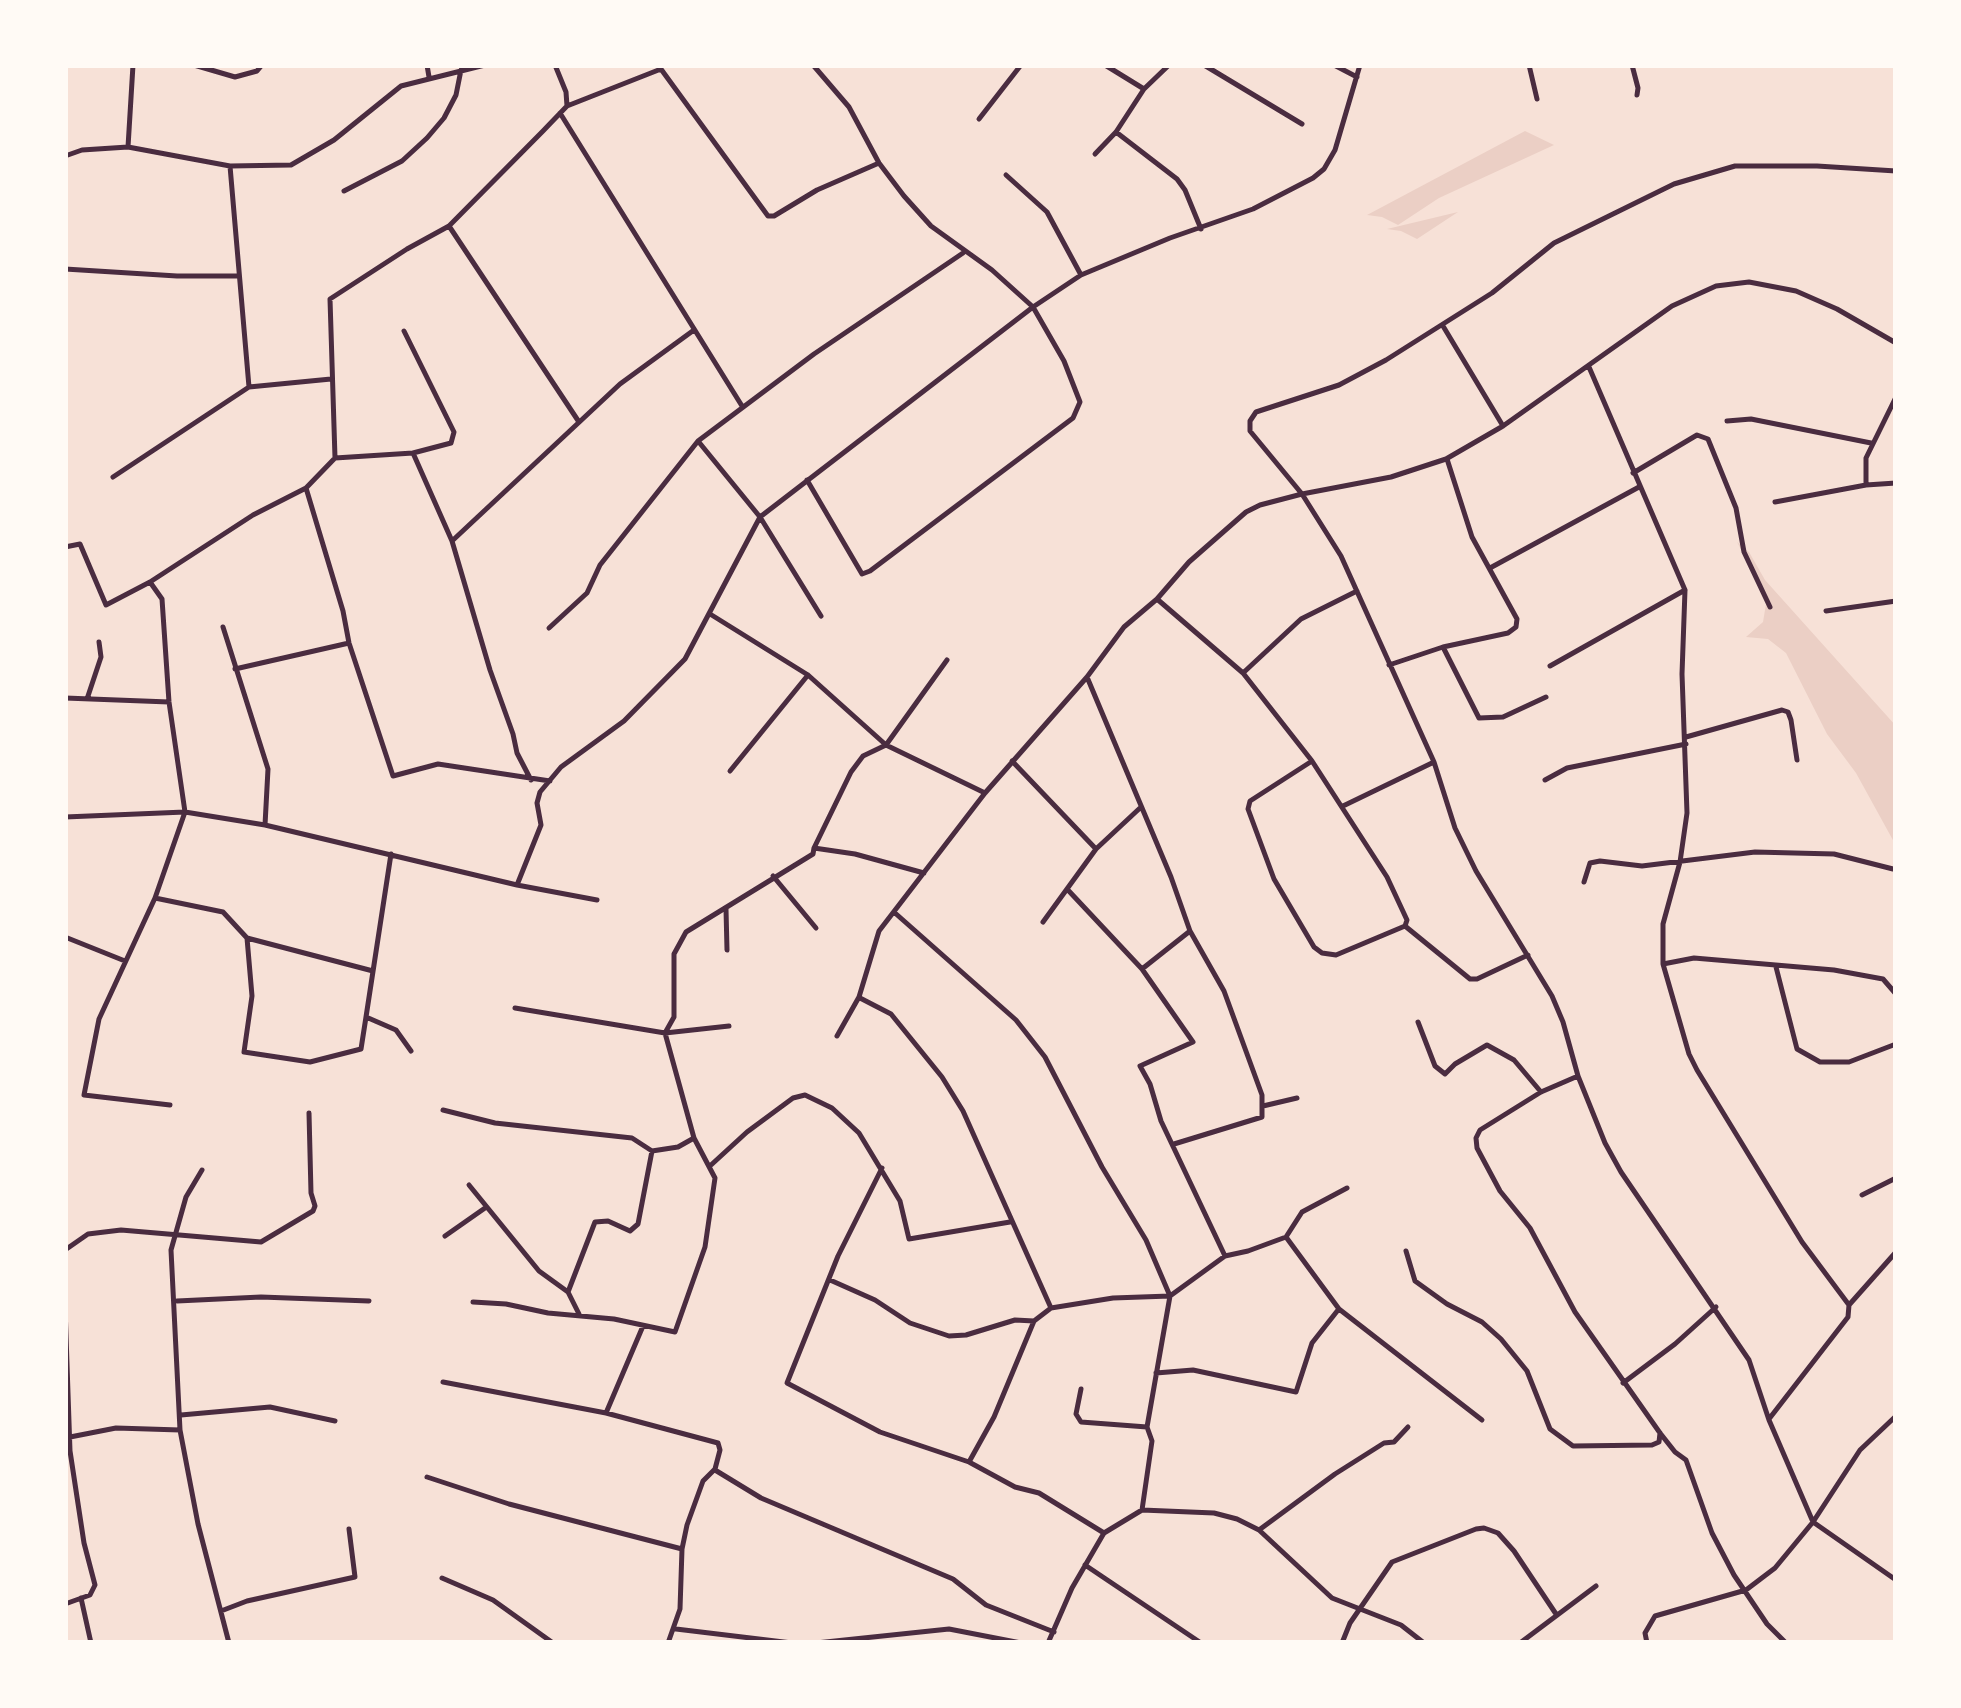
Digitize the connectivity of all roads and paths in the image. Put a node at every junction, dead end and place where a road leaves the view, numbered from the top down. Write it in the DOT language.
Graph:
graph roads {
  1 [pos="133,65"];
  2 [pos="194,65"];
  3 [pos="262,65"];
  4 [pos="428,65"];
  5 [pos="485,65"];
  6 [pos="556,65"];
  7 [pos="813,65"];
  8 [pos="1008,65"];
  9 [pos="1104,65"];
  10 [pos="1168,65"];
  11 [pos="1204,65"];
  12 [pos="1334,65"];
  13 [pos="1360,65"];
  14 [pos="1528,65"];
  15 [pos="1632,65"];
  16 [pos="660,67"];
  17 [pos="1018,68"];
  18 [pos="461,70"];
  19 [pos="429,77"];
  20 [pos="1357,77"];
  21 [pos="1144,89"];
  22 [pos="1637,95"];
  23 [pos="1537,98"];
  24 [pos="567,106"];
  25 [pos="560,112"];
  26 [pos="979,120"];
  27 [pos="1302,124"];
  28 [pos="1116,132"];
  29 [pos="128,148"];
  30 [pos="1095,154"];
  31 [pos="65,156"];
  32 [pos="878,162"];
  33 [pos="230,166"];
  34 [pos="1896,171"];
  35 [pos="1006,175"];
  36 [pos="344,191"];
  37 [pos="449,226"];
  38 [pos="1201,229"];
  39 [pos="964,252"];
  40 [pos="65,269"];
  41 [pos="1081,275"];
  42 [pos="239,276"];
  43 [pos="1033,306"];
  44 [pos="1443,326"];
  45 [pos="694,330"];
  46 [pos="404,331"];
  47 [pos="1896,343"];
  48 [pos="1589,368"];
  49 [pos="331,378"];
  50 [pos="249,387"];
  51 [pos="1896,398"];
  52 [pos="742,406"];
  53 [pos="1727,421"];
  54 [pos="579,422"];
  55 [pos="1504,426"];
  56 [pos="698,441"];
  57 [pos="1871,443"];
  58 [pos="412,454"];
  59 [pos="335,458"];
  60 [pos="1446,458"];
  61 [pos="1633,473"];
  62 [pos="113,477"];
  63 [pos="807,480"];
  64 [pos="1896,483"];
  65 [pos="1866,485"];
  66 [pos="1639,486"];
  67 [pos="306,488"];
  68 [pos="1302,494"];
  69 [pos="1775,502"];
  70 [pos="760,517"];
  71 [pos="452,541"];
  72 [pos="65,548"];
  73 [pos="1490,568"];
  74 [pos="150,582"];
  75 [pos="1358,590"];
  76 [pos="1685,590"];
  77 [pos="1158,598"];
  78 [pos="1896,601"];
  79 [pos="1770,607"];
  80 [pos="1826,611"];
  81 [pos="710,614"];
  82 [pos="821,616"];
  83 [pos="223,626"];
  84 [pos="549,628"];
  85 [pos="99,642"];
  86 [pos="349,643"];
  87 [pos="1443,647"];
  88 [pos="946,660"];
  89 [pos="1388,665"];
  90 [pos="1550,666"];
  91 [pos="235,670"];
  92 [pos="1243,673"];
  93 [pos="808,675"];
  94 [pos="1087,677"];
  95 [pos="1546,697"];
  96 [pos="65,698"];
  97 [pos="87,699"];
  98 [pos="169,702"];
  99 [pos="1686,740"];
  100 [pos="886,745"];
  101 [pos="1011,760"];
  102 [pos="1797,760"];
  103 [pos="1312,762"];
  104 [pos="1434,762"];
  105 [pos="730,771"];
  106 [pos="531,780"];
  107 [pos="1545,780"];
  108 [pos="550,781"];
  109 [pos="985,793"];
  110 [pos="1343,806"];
  111 [pos="1140,808"];
  112 [pos="185,812"];
  113 [pos="65,817"];
  114 [pos="266,825"];
  115 [pos="814,848"];
  116 [pos="1096,850"];
  117 [pos="391,854"];
  118 [pos="1680,862"];
  119 [pos="1893,869"];
  120 [pos="924,873"];
  121 [pos="773,876"];
  122 [pos="1584,882"];
  123 [pos="517,885"];
  124 [pos="1067,890"];
  125 [pos="155,898"];
  126 [pos="597,900"];
  127 [pos="726,909"];
  128 [pos="896,913"];
  129 [pos="1044,922"];
  130 [pos="1405,926"];
  131 [pos="816,928"];
  132 [pos="1190,931"];
  133 [pos="65,937"];
  134 [pos="247,938"];
  135 [pos="727,950"];
  136 [pos="1528,956"];
  137 [pos="125,960"];
  138 [pos="1663,964"];
  139 [pos="1776,967"];
  140 [pos="1142,970"];
  141 [pos="374,971"];
  142 [pos="1896,994"];
  143 [pos="859,997"];
  144 [pos="515,1008"];
  145 [pos="366,1017"];
  146 [pos="1418,1022"];
  147 [pos="729,1026"];
  148 [pos="665,1033"];
  149 [pos="837,1036"];
  150 [pos="1896,1044"];
  151 [pos="411,1051"];
  152 [pos="1578,1076"];
  153 [pos="1540,1092"];
  154 [pos="1297,1098"];
  155 [pos="170,1105"];
  156 [pos="1262,1106"];
  157 [pos="443,1110"];
  158 [pos="310,1113"];
  159 [pos="694,1138"];
  160 [pos="1174,1144"];
  161 [pos="652,1151"];
  162 [pos="711,1166"];
  163 [pos="882,1168"];
  164 [pos="202,1170"];
  165 [pos="1896,1178"];
  166 [pos="469,1185"];
  167 [pos="1347,1188"];
  168 [pos="1862,1196"];
  169 [pos="486,1208"];
  170 [pos="1010,1222"];
  171 [pos="173,1235"];
  172 [pos="446,1236"];
  173 [pos="1286,1237"];
  174 [pos="65,1250"];
  175 [pos="1406,1251"];
  176 [pos="1896,1252"];
  177 [pos="1225,1256"];
  178 [pos="830,1280"];
  179 [pos="568,1292"];
  180 [pos="1170,1296"];
  181 [pos="176,1300"];
  182 [pos="369,1302"];
  183 [pos="472,1302"];
  184 [pos="1849,1305"];
  185 [pos="65,1306"];
  186 [pos="1051,1308"];
  187 [pos="1716,1308"];
  188 [pos="1338,1309"];
  189 [pos="580,1315"];
  190 [pos="1034,1321"];
  191 [pos="642,1326"];
  192 [pos="1156,1373"];
  193 [pos="443,1382"];
  194 [pos="1624,1383"];
  195 [pos="1080,1389"];
  196 [pos="606,1413"];
  197 [pos="181,1416"];
  198 [pos="1896,1416"];
  199 [pos="1482,1420"];
  200 [pos="1768,1420"];
  201 [pos="335,1421"];
  202 [pos="1146,1427"];
  203 [pos="1408,1427"];
  204 [pos="180,1430"];
  205 [pos="1660,1433"];
  206 [pos="68,1437"];
  207 [pos="1659,1442"];
  208 [pos="1668,1444"];
  209 [pos="969,1462"];
  210 [pos="715,1469"];
  211 [pos="426,1478"];
  212 [pos="1142,1510"];
  213 [pos="1813,1522"];
  214 [pos="349,1529"];
  215 [pos="1259,1530"];
  216 [pos="1104,1533"];
  217 [pos="682,1549"];
  218 [pos="1085,1565"];
  219 [pos="442,1578"];
  220 [pos="1896,1580"];
  221 [pos="1596,1586"];
  222 [pos="1746,1590"];
  223 [pos="81,1598"];
  224 [pos="65,1604"];
  225 [pos="1361,1610"];
  226 [pos="221,1612"];
  227 [pos="1556,1614"];
  228 [pos="674,1629"];
  229 [pos="1054,1632"];
  230 [pos="894,1635"];
  231 [pos="767,1642"];
  232 [pos="92,1643"];
  233 [pos="229,1643"];
  234 [pos="552,1643"];
  235 [pos="668,1643"];
  236 [pos="792,1643"];
  237 [pos="816,1643"];
  238 [pos="891,1643"];
  239 [pos="1021,1643"];
  240 [pos="1048,1643"];
  241 [pos="1201,1643"];
  242 [pos="1342,1643"];
  243 [pos="1424,1643"];
  244 [pos="1520,1643"];
  245 [pos="1647,1643"];
  246 [pos="1786,1643"];
  1 -- 29 [label="street"];
  2 -- 3 [label="street"];
  4 -- 19 [label="street"];
  5 -- 18 [label="street"];
  6 -- 24 [label="street"];
  7 -- 32 [label="street"];
  8 -- 17 [label="street"];
  9 -- 21 [label="street"];
  10 -- 21 [label="street"];
  11 -- 27 [label="street"];
  12 -- 20 [label="street"];
  13 -- 20 [label="street"];
  14 -- 23 [label="street"];
  15 -- 22 [label="street"];
  16 -- 24 [label="street"];
  16 -- 32 [label="street"];
  17 -- 26 [label="street"];
  18 -- 19 [label="street"];
  18 -- 36 [label="street"];
  19 -- 33 [label="street"];
  20 -- 38 [label="street"];
  21 -- 28 [label="street"];
  24 -- 25 [label="street"];
  25 -- 37 [label="street"];
  25 -- 45 [label="street"];
  28 -- 30 [label="street"];
  28 -- 38 [label="street"];
  29 -- 31 [label="street"];
  29 -- 33 [label="street"];
  32 -- 39 [label="street"];
  33 -- 42 [label="street"];
  34 -- 44 [label="street"];
  35 -- 41 [label="street"];
  37 -- 49 [label="street"];
  37 -- 54 [label="street"];
  38 -- 41 [label="street"];
  39 -- 43 [label="street"];
  39 -- 52 [label="street"];
  40 -- 42 [label="street"];
  41 -- 43 [label="street"];
  42 -- 50 [label="street"];
  43 -- 63 [label="street"];
  43 -- 63 [label="street"];
  44 -- 55 [label="street"];
  44 -- 68 [label="street"];
  45 -- 52 [label="street"];
  45 -- 54 [label="street"];
  46 -- 58 [label="street"];
  47 -- 48 [label="street"];
  48 -- 55 [label="street"];
  48 -- 61 [label="street"];
  49 -- 50 [label="street"];
  49 -- 59 [label="street"];
  50 -- 62 [label="street"];
  51 -- 57 [label="street"];
  52 -- 56 [label="street"];
  53 -- 57 [label="street"];
  54 -- 71 [label="street"];
  55 -- 60 [label="street"];
  56 -- 70 [label="street"];
  56 -- 84 [label="street"];
  57 -- 65 [label="street"];
  58 -- 59 [label="street"];
  58 -- 71 [label="street"];
  59 -- 67 [label="street"];
  60 -- 68 [label="street"];
  60 -- 73 [label="street"];
  61 -- 66 [label="street"];
  61 -- 79 [label="street"];
  63 -- 70 [label="street"];
  64 -- 65 [label="street"];
  65 -- 69 [label="street"];
  66 -- 73 [label="street"];
  66 -- 76 [label="street"];
  67 -- 74 [label="street"];
  67 -- 86 [label="street"];
  68 -- 75 [label="street"];
  68 -- 77 [label="street"];
  70 -- 81 [label="street"];
  70 -- 82 [label="street"];
  71 -- 106 [label="street"];
  72 -- 74 [label="street"];
  73 -- 87 [label="street"];
  74 -- 98 [label="street"];
  75 -- 89 [label="street"];
  75 -- 92 [label="street"];
  76 -- 90 [label="street"];
  76 -- 99 [label="street"];
  77 -- 92 [label="street"];
  77 -- 94 [label="street"];
  78 -- 80 [label="street"];
  81 -- 93 [label="street"];
  81 -- 108 [label="street"];
  83 -- 91 [label="street"];
  85 -- 97 [label="street"];
  86 -- 91 [label="street"];
  86 -- 106 [label="street"];
  87 -- 89 [label="street"];
  87 -- 95 [label="street"];
  88 -- 100 [label="street"];
  89 -- 104 [label="street"];
  91 -- 114 [label="street"];
  92 -- 103 [label="street"];
  93 -- 100 [label="street"];
  93 -- 105 [label="street"];
  94 -- 101 [label="street"];
  94 -- 111 [label="street"];
  96 -- 97 [label="street"];
  97 -- 98 [label="street"];
  98 -- 112 [label="street"];
  99 -- 102 [label="street"];
  99 -- 107 [label="street"];
  99 -- 118 [label="street"];
  100 -- 109 [label="street"];
  100 -- 115 [label="street"];
  101 -- 109 [label="street"];
  101 -- 116 [label="street"];
  103 -- 110 [label="street"];
  103 -- 130 [label="street"];
  104 -- 110 [label="street"];
  104 -- 136 [label="street"];
  106 -- 108 [label="street"];
  108 -- 123 [label="street"];
  109 -- 120 [label="street"];
  110 -- 130 [label="street"];
  111 -- 116 [label="street"];
  111 -- 132 [label="street"];
  112 -- 113 [label="street"];
  112 -- 114 [label="street"];
  112 -- 125 [label="street"];
  114 -- 117 [label="street"];
  115 -- 120 [label="street"];
  115 -- 121 [label="street"];
  116 -- 124 [label="street"];
  117 -- 123 [label="street"];
  117 -- 141 [label="street"];
  118 -- 119 [label="street"];
  118 -- 122 [label="street"];
  118 -- 138 [label="street"];
  120 -- 128 [label="street"];
  121 -- 127 [label="street"];
  121 -- 131 [label="street"];
  123 -- 126 [label="street"];
  124 -- 129 [label="street"];
  124 -- 140 [label="street"];
  125 -- 134 [label="street"];
  125 -- 137 [label="street"];
  127 -- 135 [label="street"];
  127 -- 148 [label="street"];
  128 -- 143 [label="street"];
  128 -- 180 [label="street"];
  130 -- 136 [label="street"];
  132 -- 140 [label="street"];
  132 -- 156 [label="street"];
  133 -- 137 [label="street"];
  134 -- 141 [label="street"];
  134 -- 145 [label="street"];
  136 -- 152 [label="street"];
  137 -- 155 [label="street"];
  138 -- 139 [label="street"];
  138 -- 184 [label="street"];
  139 -- 142 [label="street"];
  139 -- 150 [label="street"];
  140 -- 160 [label="street"];
  141 -- 145 [label="street"];
  143 -- 149 [label="street"];
  143 -- 170 [label="street"];
  144 -- 148 [label="street"];
  145 -- 151 [label="street"];
  146 -- 153 [label="street"];
  147 -- 148 [label="street"];
  148 -- 159 [label="street"];
  152 -- 153 [label="street"];
  152 -- 187 [label="street"];
  153 -- 194 [label="street"];
  154 -- 156 [label="street"];
  156 -- 160 [label="street"];
  157 -- 161 [label="street"];
  158 -- 171 [label="street"];
  159 -- 161 [label="street"];
  159 -- 162 [label="street"];
  160 -- 177 [label="street"];
  161 -- 179 [label="street"];
  162 -- 163 [label="street"];
  162 -- 191 [label="street"];
  163 -- 170 [label="street"];
  163 -- 178 [label="street"];
  164 -- 171 [label="street"];
  165 -- 168 [label="street"];
  166 -- 169 [label="street"];
  167 -- 173 [label="street"];
  169 -- 172 [label="street"];
  169 -- 179 [label="street"];
  170 -- 186 [label="street"];
  171 -- 174 [label="street"];
  171 -- 181 [label="street"];
  173 -- 177 [label="street"];
  173 -- 188 [label="street"];
  175 -- 207 [label="street"];
  176 -- 184 [label="street"];
  177 -- 180 [label="street"];
  178 -- 190 [label="street"];
  178 -- 209 [label="street"];
  179 -- 189 [label="street"];
  180 -- 186 [label="street"];
  180 -- 192 [label="street"];
  181 -- 182 [label="street"];
  181 -- 197 [label="street"];
  183 -- 189 [label="street"];
  184 -- 200 [label="street"];
  185 -- 206 [label="street"];
  186 -- 190 [label="street"];
  187 -- 194 [label="street"];
  187 -- 200 [label="street"];
  188 -- 192 [label="street"];
  188 -- 199 [label="street"];
  189 -- 191 [label="street"];
  190 -- 209 [label="street"];
  191 -- 196 [label="street"];
  192 -- 202 [label="street"];
  193 -- 196 [label="street"];
  194 -- 205 [label="street"];
  195 -- 202 [label="street"];
  196 -- 210 [label="street"];
  197 -- 201 [label="street"];
  197 -- 204 [label="street"];
  198 -- 213 [label="street"];
  200 -- 213 [label="street"];
  202 -- 212 [label="street"];
  203 -- 215 [label="street"];
  204 -- 206 [label="street"];
  204 -- 226 [label="street"];
  205 -- 207 [label="street"];
  205 -- 208 [label="street"];
  206 -- 223 [label="street"];
  207 -- 208 [label="street"];
  208 -- 222 [label="street"];
  209 -- 216 [label="street"];
  210 -- 217 [label="street"];
  210 -- 229 [label="street"];
  211 -- 217 [label="street"];
  212 -- 215 [label="street"];
  212 -- 216 [label="street"];
  213 -- 220 [label="street"];
  213 -- 222 [label="street"];
  214 -- 226 [label="street"];
  215 -- 225 [label="street"];
  216 -- 218 [label="street"];
  217 -- 228 [label="street"];
  218 -- 229 [label="street"];
  218 -- 241 [label="street"];
  219 -- 234 [label="street"];
  221 -- 227 [label="street"];
  222 -- 245 [label="street"];
  222 -- 246 [label="street"];
  223 -- 224 [label="street"];
  223 -- 232 [label="street"];
  225 -- 227 [label="street"];
  225 -- 242 [label="street"];
  225 -- 243 [label="street"];
  226 -- 233 [label="street"];
  227 -- 244 [label="street"];
  228 -- 231 [label="street"];
  228 -- 235 [label="street"];
  229 -- 240 [label="street"];
  230 -- 237 [label="street"];
  230 -- 238 [label="street"];
  230 -- 239 [label="street"];
  231 -- 236 [label="street"];
}
